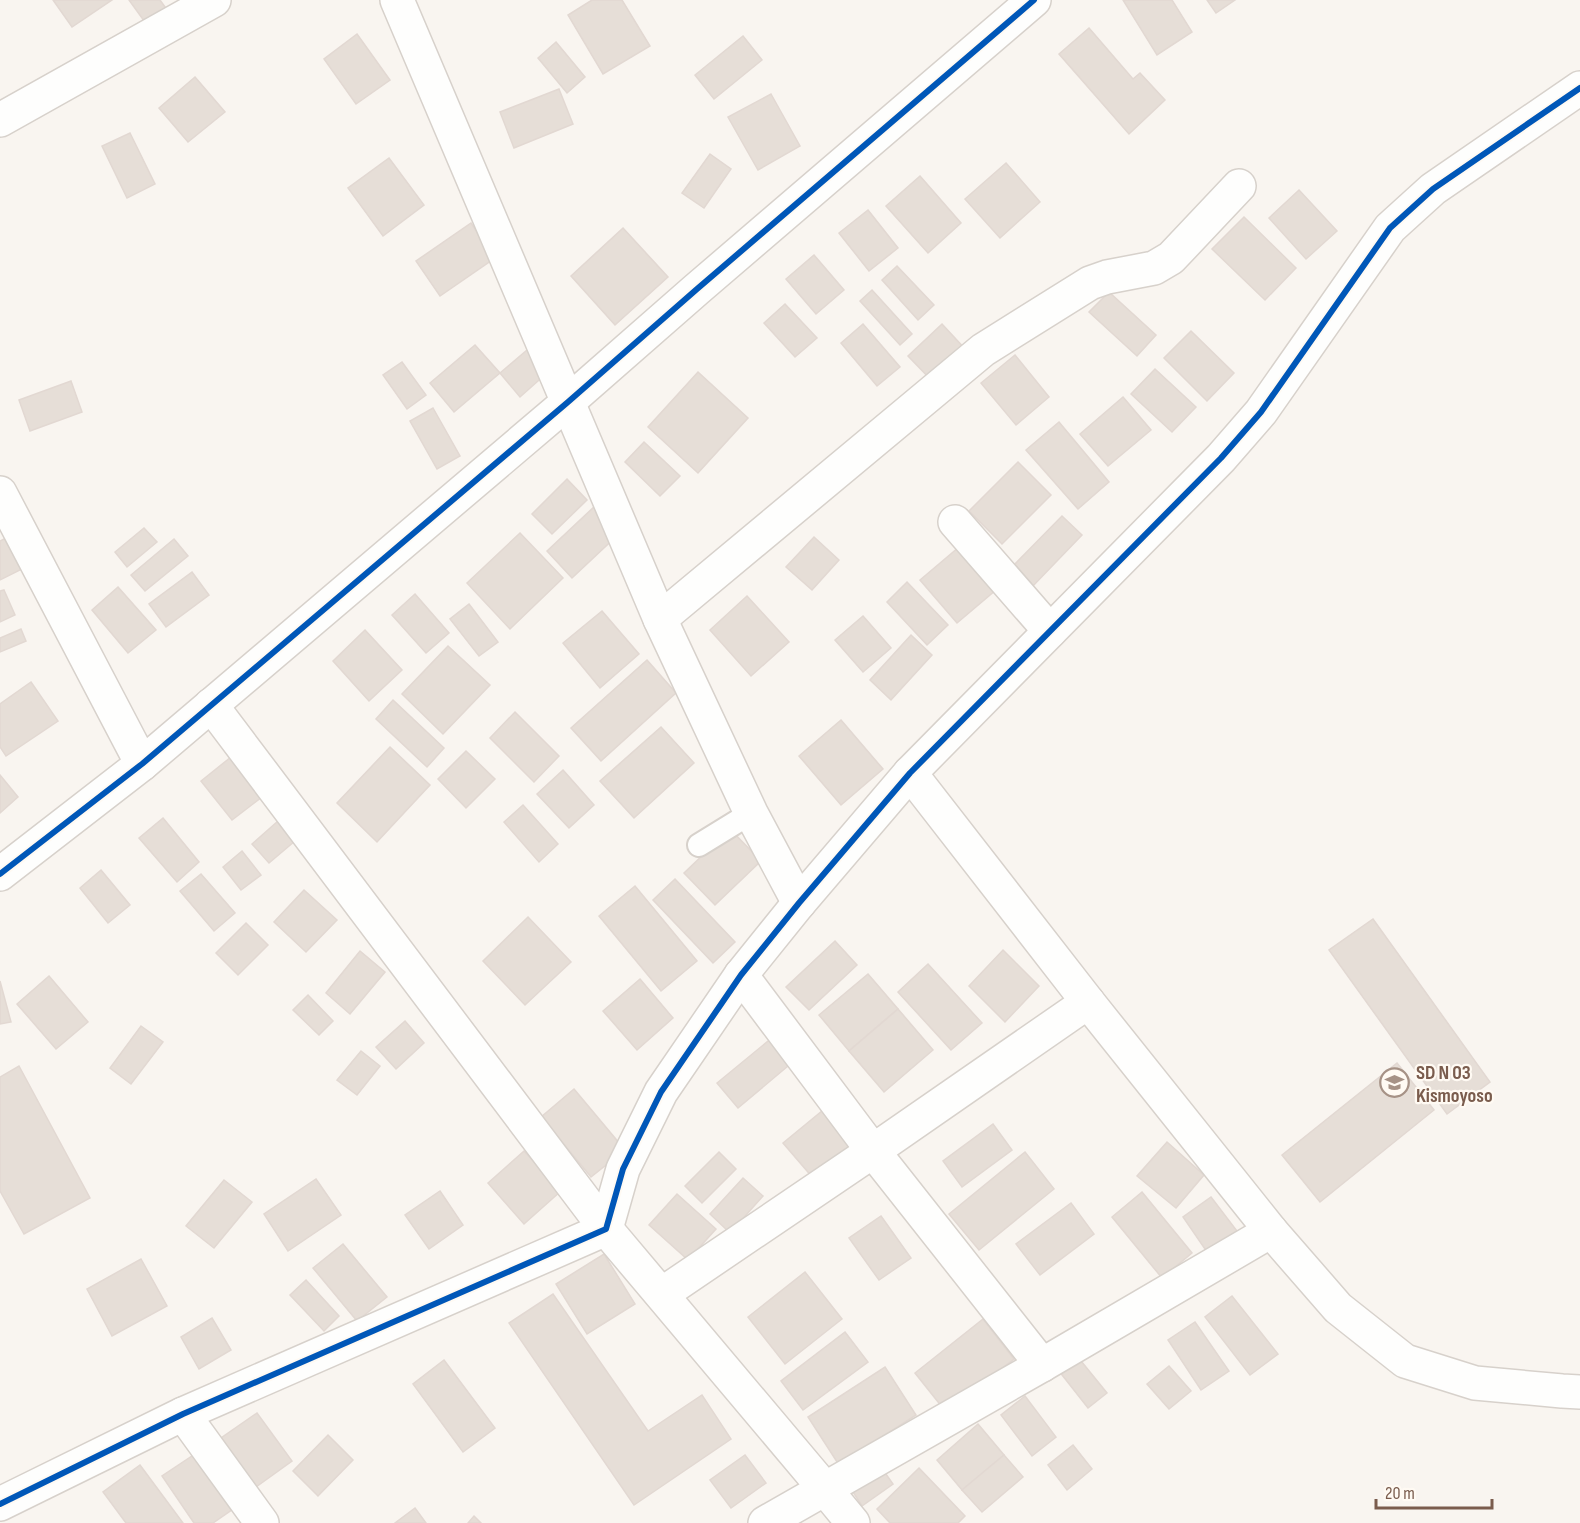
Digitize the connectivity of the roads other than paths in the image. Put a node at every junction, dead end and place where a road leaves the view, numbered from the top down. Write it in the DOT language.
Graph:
graph roads {
  1 [pos="214,0"];
  2 [pos="397,0"];
  3 [pos="1034,0"];
  4 [pos="1580,88"];
  5 [pos="0,120"];
  6 [pos="1239,186"];
  7 [pos="568,402"];
  8 [pos="0,493"];
  9 [pos="955,522"];
  10 [pos="660,619"];
  11 [pos="1050,630"];
  12 [pos="211,705"];
  13 [pos="142,764"];
  14 [pos="910,773"];
  15 [pos="751,813"];
  16 [pos="699,845"];
  17 [pos="0,874"];
  18 [pos="799,903"];
  19 [pos="741,975"];
  20 [pos="1088,1002"];
  21 [pos="873,1151"];
  22 [pos="606,1229"];
  23 [pos="1271,1232"];
  24 [pos="662,1294"];
  25 [pos="1042,1365"];
  26 [pos="1580,1392"];
  27 [pos="183,1414"];
  28 [pos="825,1488"];
  29 [pos="0,1504"];
  30 [pos="261,1523"];
  31 [pos="765,1523"];
  32 [pos="853,1523"];
  1 -- 5 [label="street"];
  2 -- 7 [label="street"];
  3 -- 7 [label="street"];
  4 -- 11 [label="street"];
  6 -- 10 [label="street"];
  7 -- 10 [label="street"];
  7 -- 12 [label="street"];
  8 -- 13 [label="street"];
  9 -- 11 [label="street"];
  10 -- 15 [label="street"];
  11 -- 14 [label="street"];
  12 -- 13 [label="street"];
  12 -- 22 [label="street"];
  13 -- 17 [label="street"];
  14 -- 18 [label="street"];
  14 -- 20 [label="street"];
  15 -- 16 [label="lane"];
  15 -- 18 [label="street"];
  18 -- 19 [label="street"];
  19 -- 21 [label="street"];
  19 -- 22 [label="street"];
  20 -- 21 [label="street"];
  20 -- 23 [label="street"];
  21 -- 24 [label="street"];
  21 -- 25 [label="street"];
  22 -- 24 [label="street"];
  22 -- 27 [label="street"];
  23 -- 25 [label="street"];
  23 -- 26 [label="street"];
  24 -- 28 [label="street"];
  25 -- 28 [label="street"];
  27 -- 29 [label="street"];
  27 -- 30 [label="street"];
  28 -- 31 [label="street"];
  28 -- 32 [label="street"];
}
